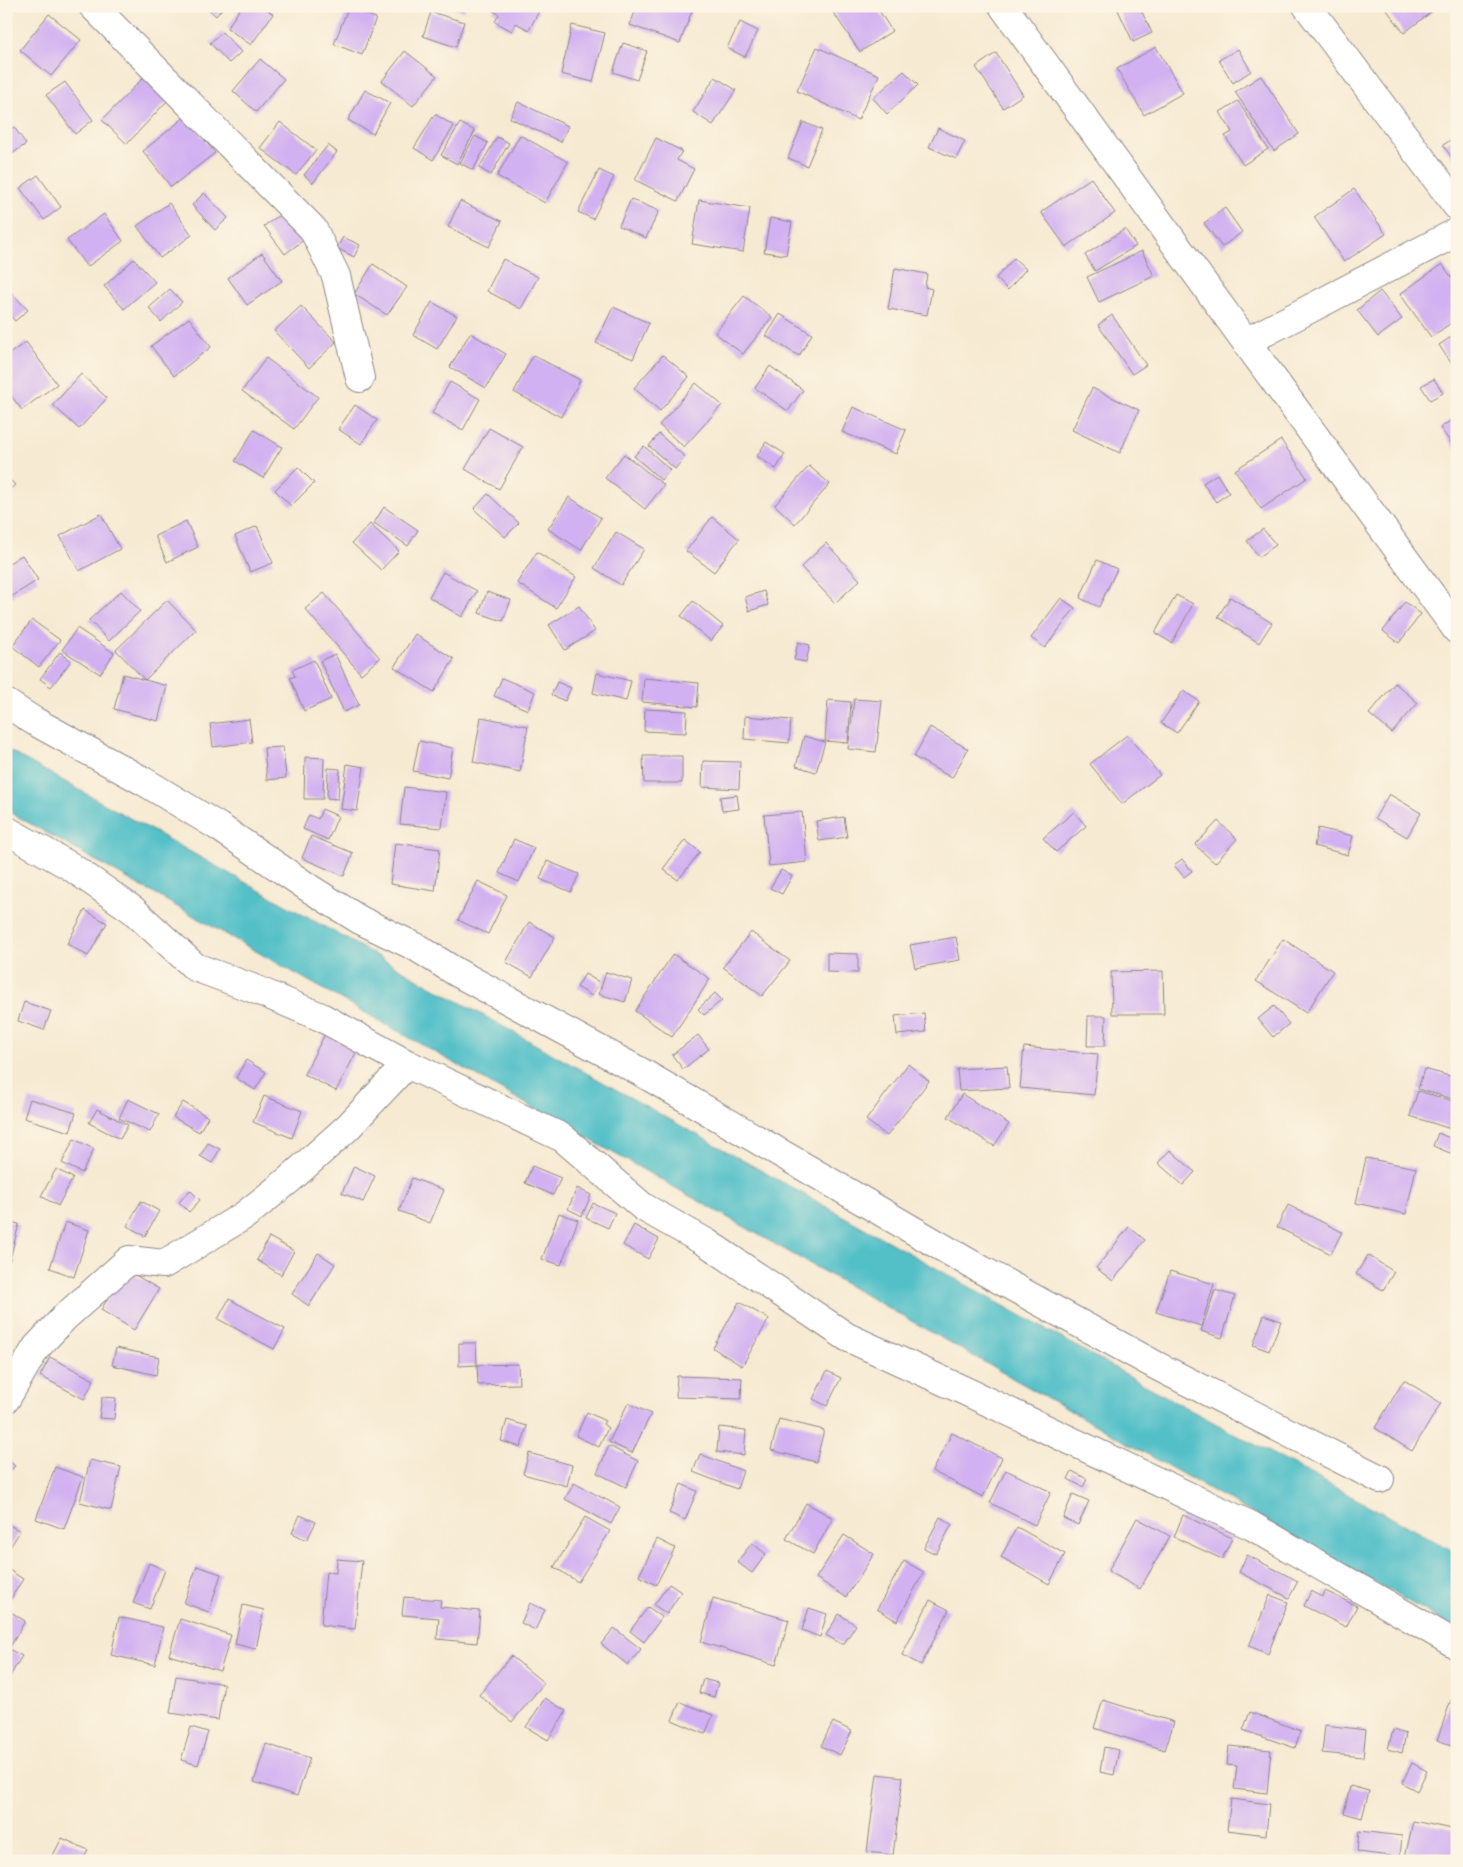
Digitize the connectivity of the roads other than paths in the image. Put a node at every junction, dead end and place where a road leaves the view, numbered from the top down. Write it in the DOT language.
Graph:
graph roads {
  1 [pos="93,6"];
  2 [pos="1003,6"];
  3 [pos="1307,6"];
  4 [pos="1457,206"];
  5 [pos="1457,232"];
  6 [pos="1246,342"];
  7 [pos="360,378"];
  8 [pos="1457,630"];
  9 [pos="6,703"];
  10 [pos="6,830"];
  11 [pos="407,1064"];
  12 [pos="6,1400"];
  13 [pos="1380,1479"];
  14 [pos="1457,1645"];
  1 -- 7 [label="street"];
  2 -- 6 [label="street"];
  3 -- 4 [label="street"];
  5 -- 6 [label="street"];
  6 -- 8 [label="street"];
  9 -- 13 [label="street"];
  10 -- 11 [label="street"];
  11 -- 12 [label="street"];
  11 -- 14 [label="street"];
}
